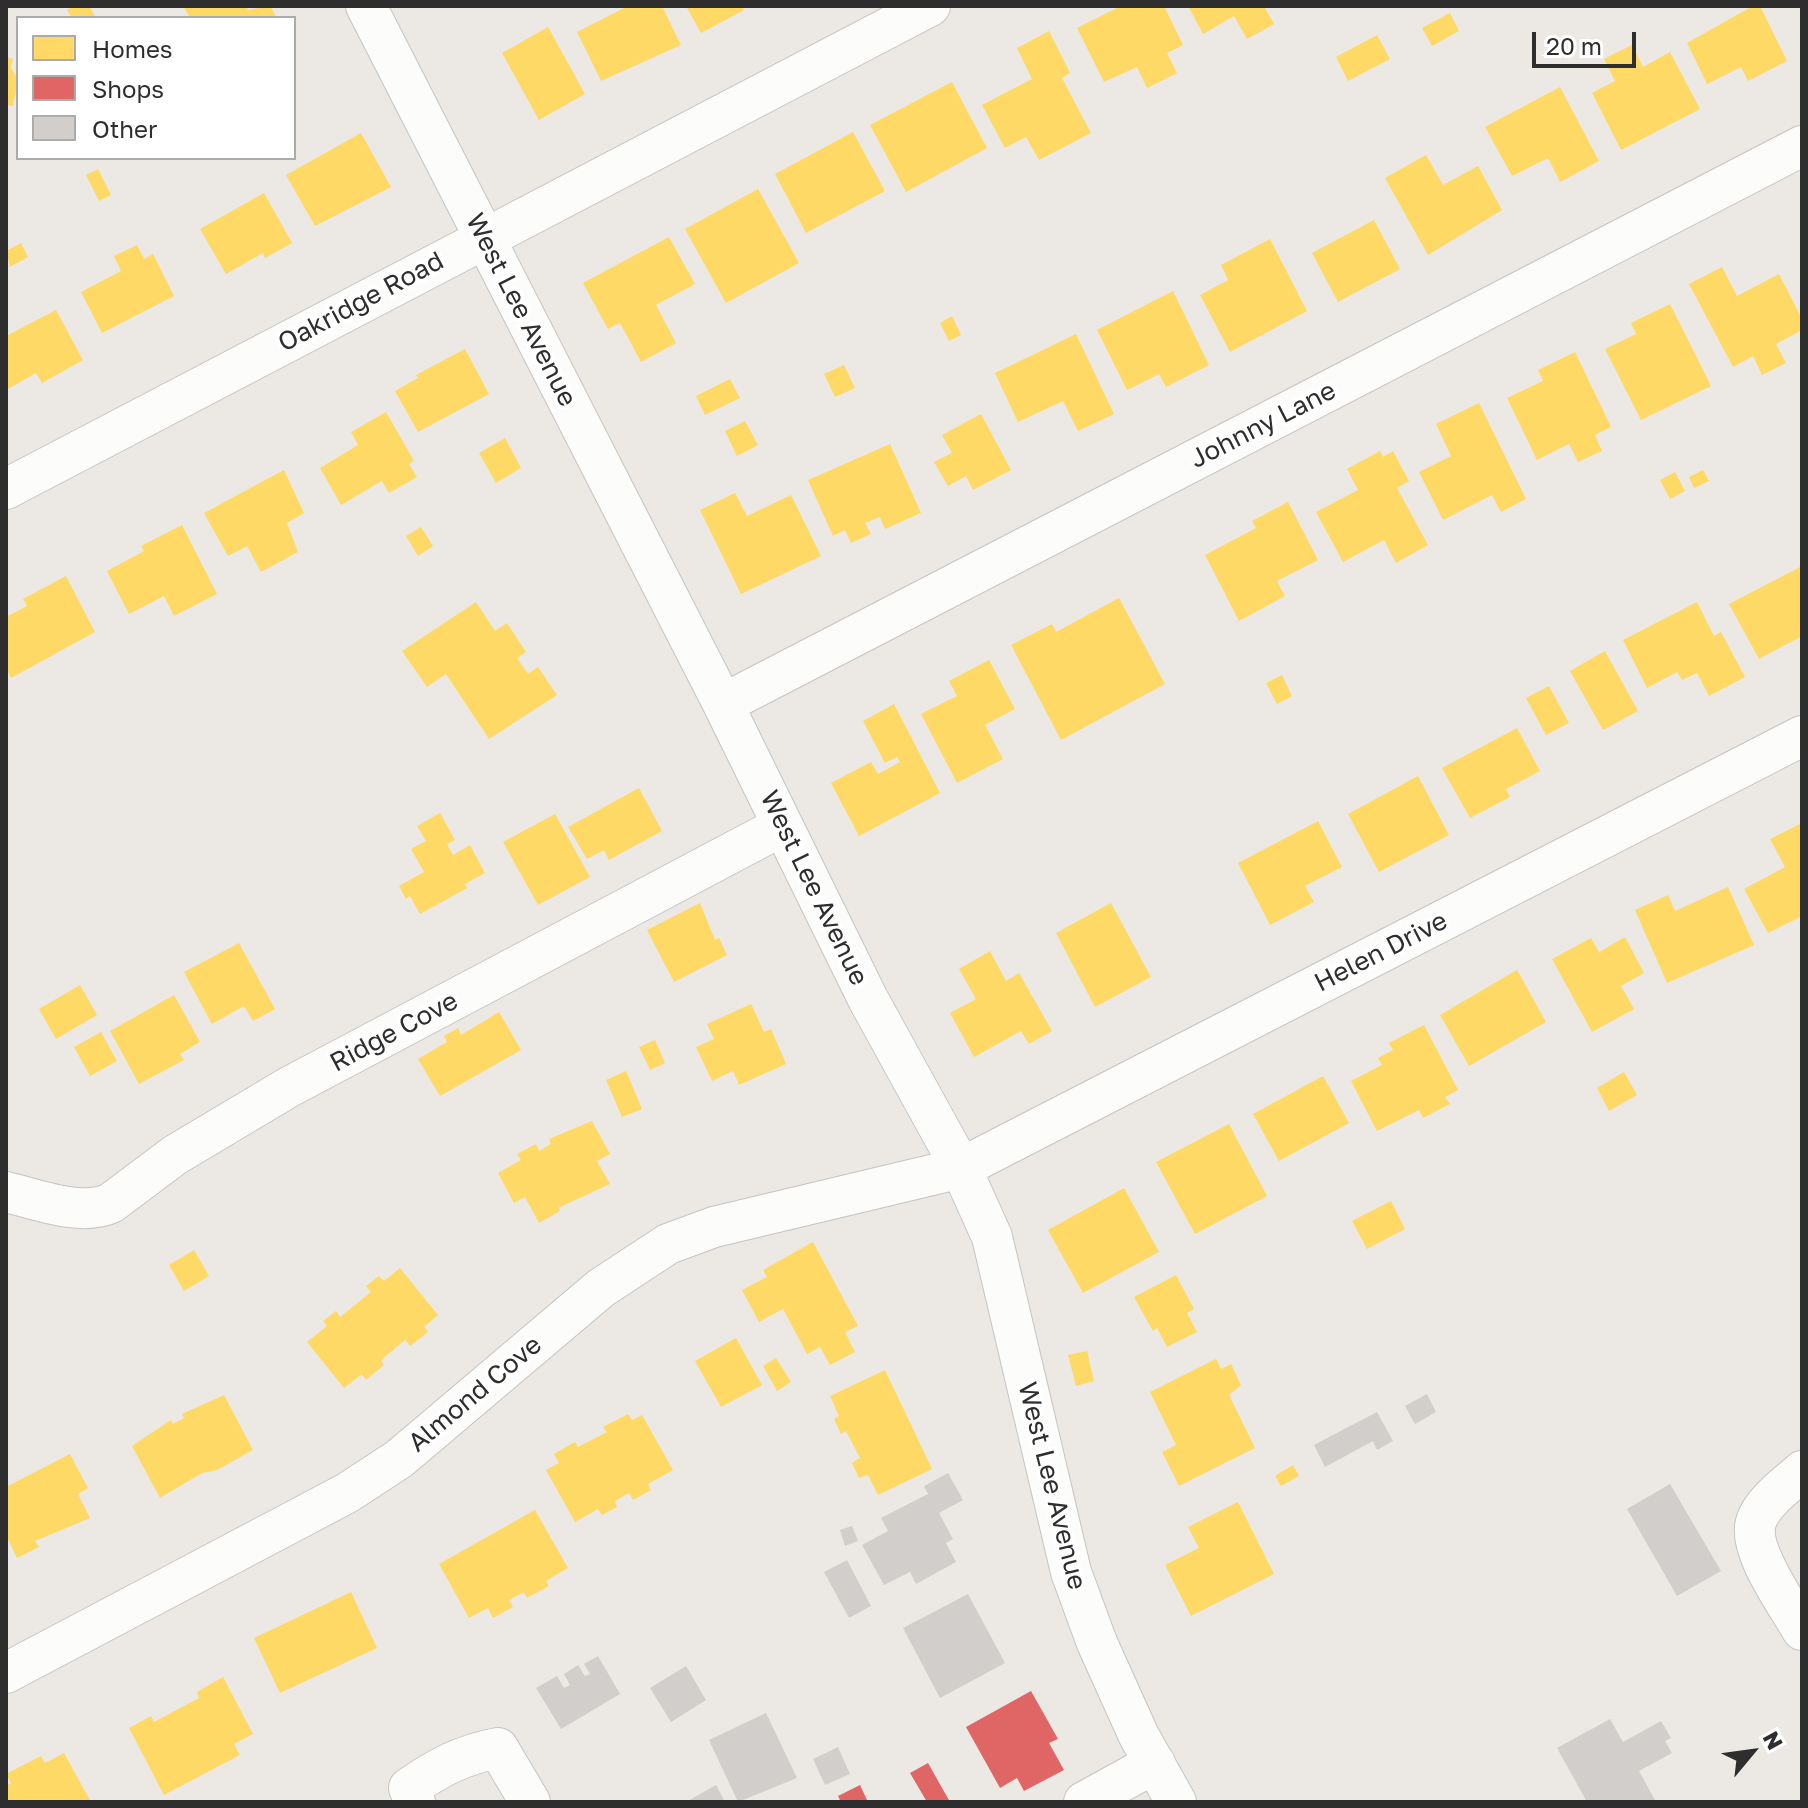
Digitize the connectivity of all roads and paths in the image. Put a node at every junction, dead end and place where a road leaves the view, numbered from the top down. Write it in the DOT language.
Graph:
graph roads {
  1 [pos="366,6"];
  2 [pos="930,6"];
  3 [pos="1802,146"];
  4 [pos="486,236"];
  5 [pos="6,489"];
  6 [pos="723,704"];
  7 [pos="1802,736"];
  8 [pos="782,826"];
  9 [pos="961,1168"];
  10 [pos="6,1192"];
  11 [pos="1802,1471"];
  12 [pos="1802,1630"];
  13 [pos="6,1673"];
  14 [pos="1155,1763"];
  15 [pos="415,1802"];
  16 [pos="530,1802"];
  17 [pos="1084,1802"];
  18 [pos="1176,1802"];
  1 -- 4 [label="street, West Lee Avenue"];
  2 -- 4 [label="street, Oakridge Road"];
  3 -- 6 [label="street, Johnny Lane"];
  4 -- 5 [label="street, Oakridge Road"];
  4 -- 6 [label="street, West Lee Avenue"];
  6 -- 8 [label="street, West Lee Avenue"];
  7 -- 9 [label="street, Helen Drive"];
  8 -- 9 [label="street, West Lee Avenue"];
  8 -- 10 [label="street, Ridge Cove"];
  9 -- 13 [label="street, Almond Cove"];
  9 -- 14 [label="street, West Lee Avenue"];
  11 -- 12 [label="street"];
  14 -- 17 [label="street"];
  14 -- 18 [label="street, West Lee Avenue"];
  15 -- 16 [label="street"];
}
